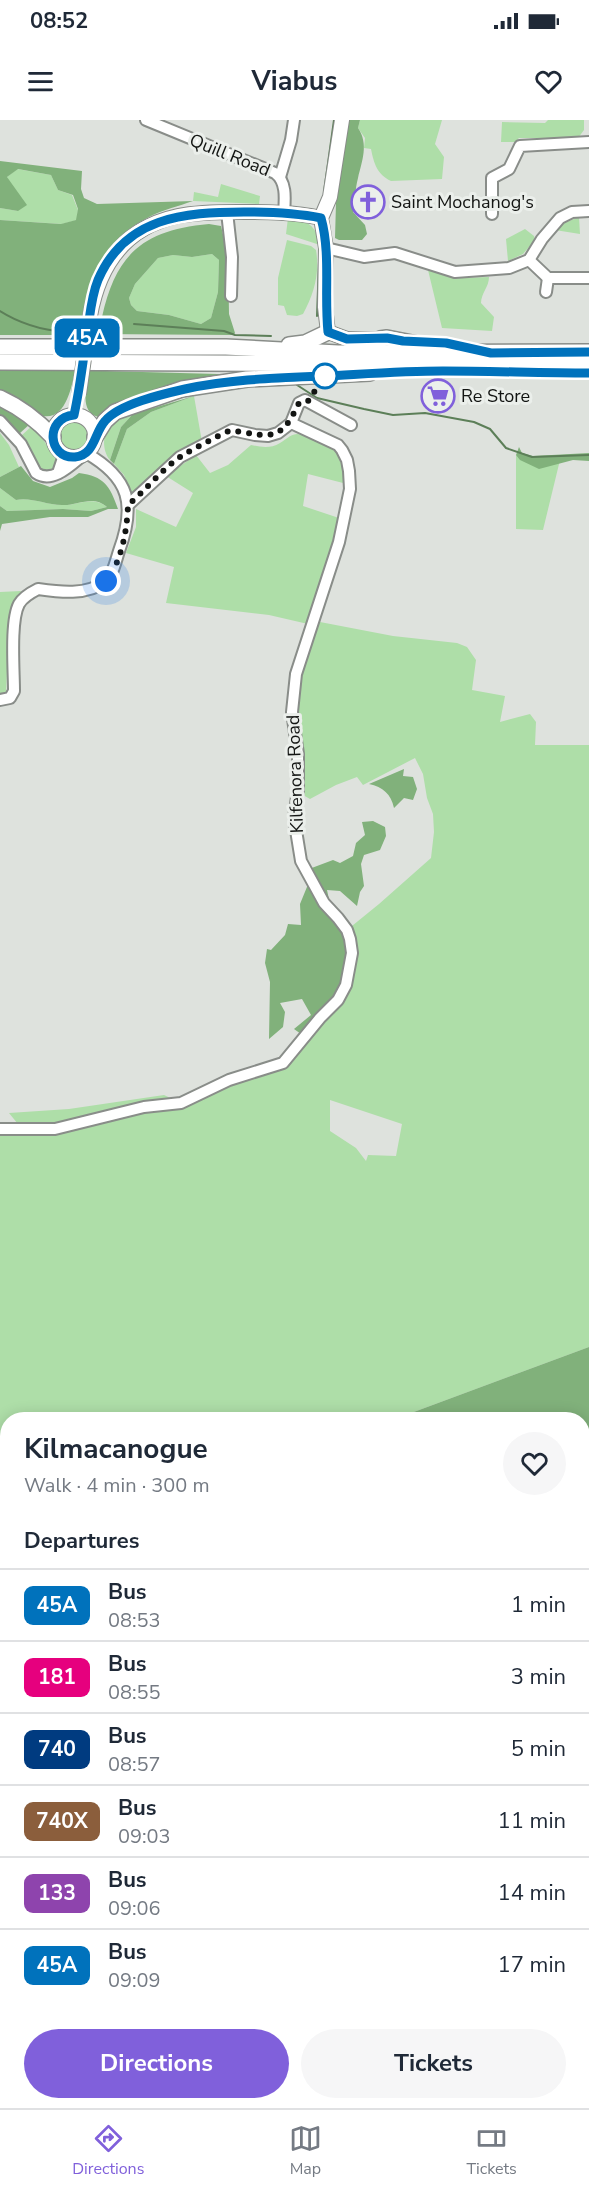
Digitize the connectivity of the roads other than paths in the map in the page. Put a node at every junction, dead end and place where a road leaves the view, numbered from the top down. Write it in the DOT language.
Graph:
graph roads {
  1 [pos="146,120"];
  2 [pos="294,120"];
  3 [pos="342,120"];
  4 [pos="589,142"];
  5 [pos="280,177"];
  6 [pos="589,211"];
  7 [pos="227,212"];
  8 [pos="284,213"];
  9 [pos="492,214"];
  10 [pos="321,218"];
  11 [pos="326,248"];
  12 [pos="529,260"];
  13 [pos="548,278"];
  14 [pos="589,278"];
  15 [pos="546,292"];
  16 [pos="231,296"];
  17 [pos="328,332"];
  18 [pos="380,339"];
  19 [pos="0,347"];
  20 [pos="226,347"];
  21 [pos="589,352"];
  22 [pos="475,353"];
  23 [pos="0,362"];
  24 [pos="589,364"];
  25 [pos="589,373"];
  26 [pos="0,398"];
  27 [pos="74,415"];
  28 [pos="0,421"];
  29 [pos="291,423"];
  30 [pos="351,425"];
  31 [pos="53,437"];
  32 [pos="95,437"];
  33 [pos="64,455"];
  34 [pos="84,455"];
  35 [pos="57,473"];
  36 [pos="128,505"];
  37 [pos="0,700"];
  38 [pos="0,1129"];
  1 -- 5 [label="street, Quill Road"];
  2 -- 5 [label="street"];
  3 -- 10 [label="main road"];
  4 -- 9 [label="street"];
  5 -- 8 [label="street, Quill Road"];
  6 -- 12 [label="street"];
  7 -- 8 [label="main road"];
  7 -- 16 [label="street"];
  7 -- 27 [label="main road, bridge"];
  8 -- 10 [label="main road"];
  10 -- 11 [label="main road"];
  11 -- 12 [label="street"];
  11 -- 17 [label="main road"];
  12 -- 13 [label="street"];
  13 -- 14 [label="street"];
  13 -- 15 [label="street"];
  17 -- 18 [label="main road"];
  17 -- 20 [label="highway"];
  18 -- 22 [label="highway"];
  19 -- 20 [label="highway"];
  20 -- 22 [label="highway"];
  21 -- 22 [label="highway"];
  23 -- 24 [label="highway"];
  25 -- 32 [label="highway"];
  26 -- 31 [label="highway"];
  27 -- 31 [label="main road"];
  27 -- 32 [label="main road"];
  28 -- 35 [label="street"];
  29 -- 30 [label="street"];
  29 -- 36 [label="street"];
  29 -- 38 [label="street, Kilfenora Road"];
  31 -- 33 [label="main road"];
  32 -- 34 [label="main road"];
  33 -- 34 [label="main road"];
  33 -- 35 [label="street"];
  34 -- 35 [label="street"];
  34 -- 36 [label="street"];
  36 -- 37 [label="street"];
}
